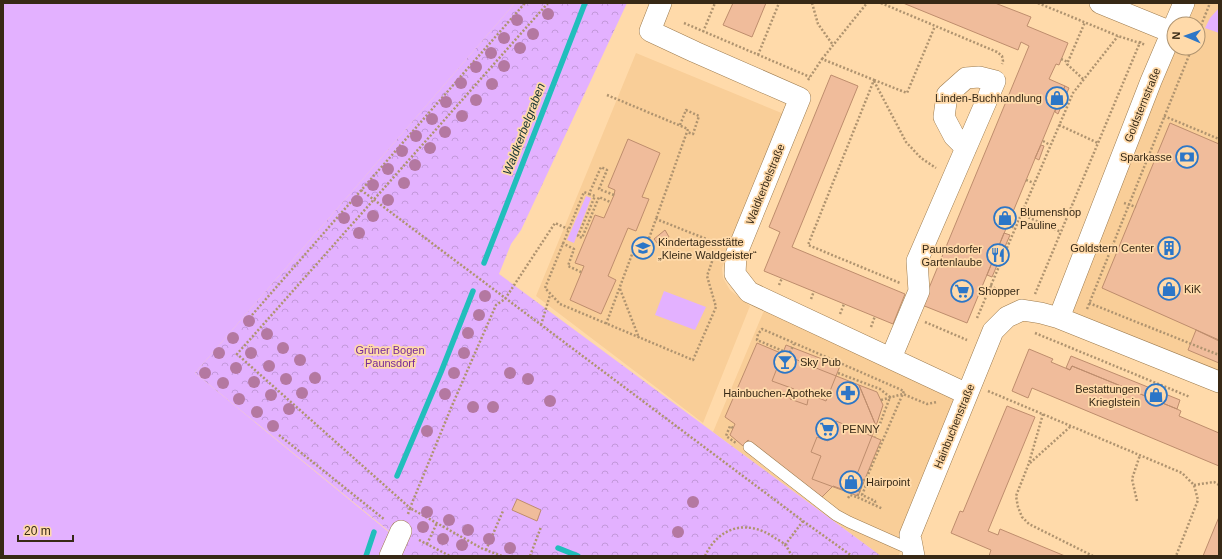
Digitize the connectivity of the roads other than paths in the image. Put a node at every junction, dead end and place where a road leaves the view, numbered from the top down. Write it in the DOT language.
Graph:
graph roads {
  1 [pos="661,3"];
  2 [pos="1100,3"];
  3 [pos="1184,3"];
  4 [pos="1179,16"];
  5 [pos="1166,26"];
  6 [pos="1166,47"];
  7 [pos="966,148"];
  8 [pos="1059,318"];
  9 [pos="891,358"];
  10 [pos="1219,382"];
  11 [pos="969,389"];
  12 [pos="748,447"];
  13 [pos="401,531"];
  14 [pos="913,553"];
  15 [pos="390,556"];
  1 -- 9 [label="street, Waldkerbelstraße"];
  2 -- 5 [label="street"];
  3 -- 4 [label="street, Goldsternstraße"];
  6 -- 8 [label="street, Goldsternstraße"];
  7 -- 7 [label="street"];
  7 -- 9 [label="street"];
  8 -- 10 [label="street"];
  8 -- 11 [label="street, Hainbuchenstraße"];
  9 -- 11 [label="street, Waldkerbelstraße"];
  11 -- 14 [label="street, Hainbuchenstraße"];
  12 -- 14 [label="lane"];
  13 -- 15 [label="street"];
}
